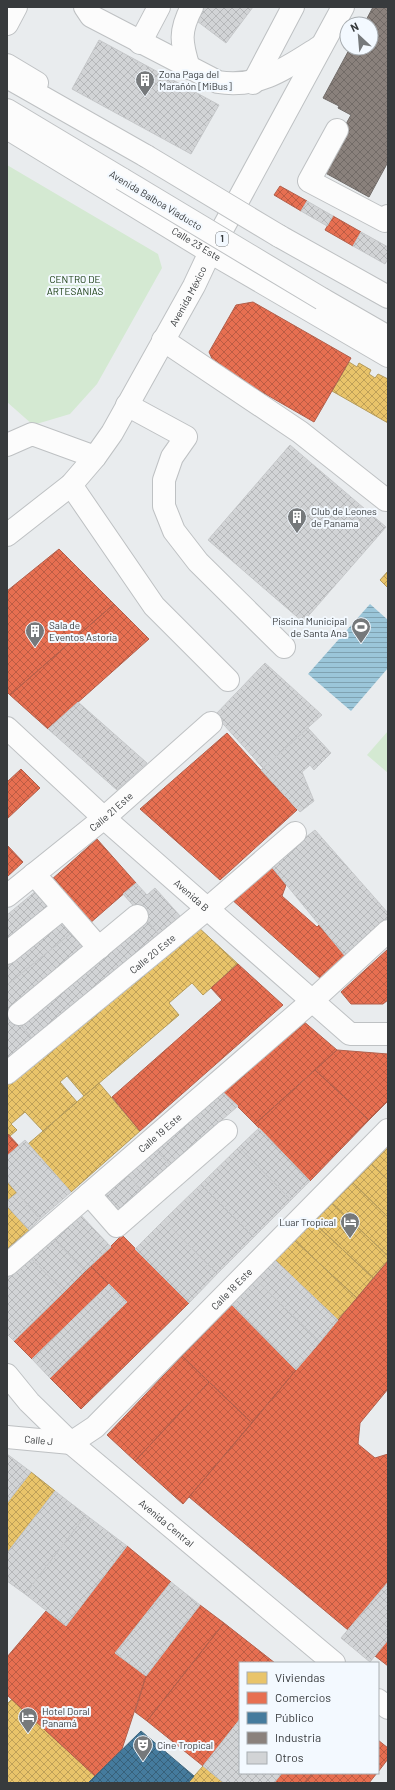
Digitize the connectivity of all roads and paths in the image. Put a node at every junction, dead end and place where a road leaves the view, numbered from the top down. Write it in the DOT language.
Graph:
graph roads {
  1 [pos="16,7"];
  2 [pos="84,7"];
  3 [pos="159,7"];
  4 [pos="192,7"];
  5 [pos="293,7"];
  6 [pos="343,7"];
  7 [pos="7,24"];
  8 [pos="140,43"];
  9 [pos="322,46"];
  10 [pos="7,65"];
  11 [pos="189,68"];
  12 [pos="7,78"];
  13 [pos="253,83"];
  14 [pos="7,110"];
  15 [pos="7,128"];
  16 [pos="337,130"];
  17 [pos="237,202"];
  18 [pos="388,216"];
  19 [pos="210,252"];
  20 [pos="388,286"];
  21 [pos="388,298"];
  22 [pos="388,337"];
  23 [pos="163,340"];
  24 [pos="388,356"];
  25 [pos="127,405"];
  26 [pos="7,445"];
  27 [pos="95,456"];
  28 [pos="71,485"];
  29 [pos="386,500"];
  30 [pos="7,535"];
  31 [pos="284,647"];
  32 [pos="228,680"];
  33 [pos="211,723"];
  34 [pos="7,728"];
  35 [pos="104,818"];
  36 [pos="296,833"];
  37 [pos="34,874"];
  38 [pos="7,896"];
  39 [pos="64,908"];
  40 [pos="207,909"];
  41 [pos="137,916"];
  42 [pos="388,932"];
  43 [pos="99,948"];
  44 [pos="7,954"];
  45 [pos="312,1002"];
  46 [pos="19,1014"];
  47 [pos="388,1034"];
  48 [pos="7,1073"];
  49 [pos="388,1130"];
  50 [pos="226,1131"];
  51 [pos="89,1194"];
  52 [pos="7,1265"];
  53 [pos="7,1375"];
  54 [pos="7,1436"];
  55 [pos="71,1443"];
  56 [pos="333,1662"];
  57 [pos="379,1701"];
  58 [pos="388,1708"];
  1 -- 7 [label="main road"];
  2 -- 8 [label="main road"];
  3 -- 8 [label="main road"];
  4 -- 11 [label="main road"];
  5 -- 13 [label="main road"];
  6 -- 9 [label="main road, Avenida México"];
  8 -- 11 [label="main road"];
  9 -- 13 [label="main road"];
  9 -- 17 [label="main road, Avenida México"];
  10 -- 17 [label="main road"];
  11 -- 13 [label="main road"];
  12 -- 21 [label="main road, bridge"];
  14 -- 22 [label="main road, Avenida Balboa Viaducto / 1, bridge"];
  15 -- 19 [label="main road, Calle 23 Este / 1"];
  16 -- 18 [label="main road"];
  17 -- 19 [label="main road, Avenida México"];
  17 -- 20 [label="main road"];
  19 -- 23 [label="main road, Avenida México"];
  19 -- 24 [label="main road, Calle 23 Este / 1"];
  23 -- 25 [label="main road, Avenida México"];
  23 -- 29 [label="main road"];
  25 -- 27 [label="main road, Avenida México"];
  25 -- 31 [label="main road"];
  26 -- 27 [label="main road"];
  27 -- 28 [label="main road, Avenida México"];
  28 -- 30 [label="main road, Avenida México"];
  28 -- 32 [label="main road"];
  33 -- 35 [label="main road, Calle 21 Este"];
  34 -- 35 [label="main road, Avenida B"];
  35 -- 37 [label="main road, Calle 21 Este"];
  35 -- 40 [label="main road, Avenida B"];
  36 -- 40 [label="main road, Calle 20 Este"];
  37 -- 38 [label="main road, Calle 21 Este"];
  37 -- 39 [label="main road"];
  39 -- 43 [label="main road"];
  39 -- 44 [label="main road"];
  40 -- 45 [label="main road, Avenida B"];
  40 -- 48 [label="main road, Calle 20 Este"];
  41 -- 43 [label="main road"];
  42 -- 45 [label="main road, Calle 19 Este"];
  43 -- 46 [label="main road"];
  45 -- 47 [label="main road, Avenida B"];
  45 -- 51 [label="main road, Calle 19 Este"];
  49 -- 55 [label="main road, Calle 18 Este"];
  50 -- 51 [label="main road"];
  51 -- 52 [label="main road, Calle 19 Este"];
  53 -- 55 [label="main road, Avenida Central"];
  54 -- 55 [label="main road, Calle J"];
  55 -- 56 [label="main road, Avenida Central"];
  57 -- 58 [label="main road"];
}
